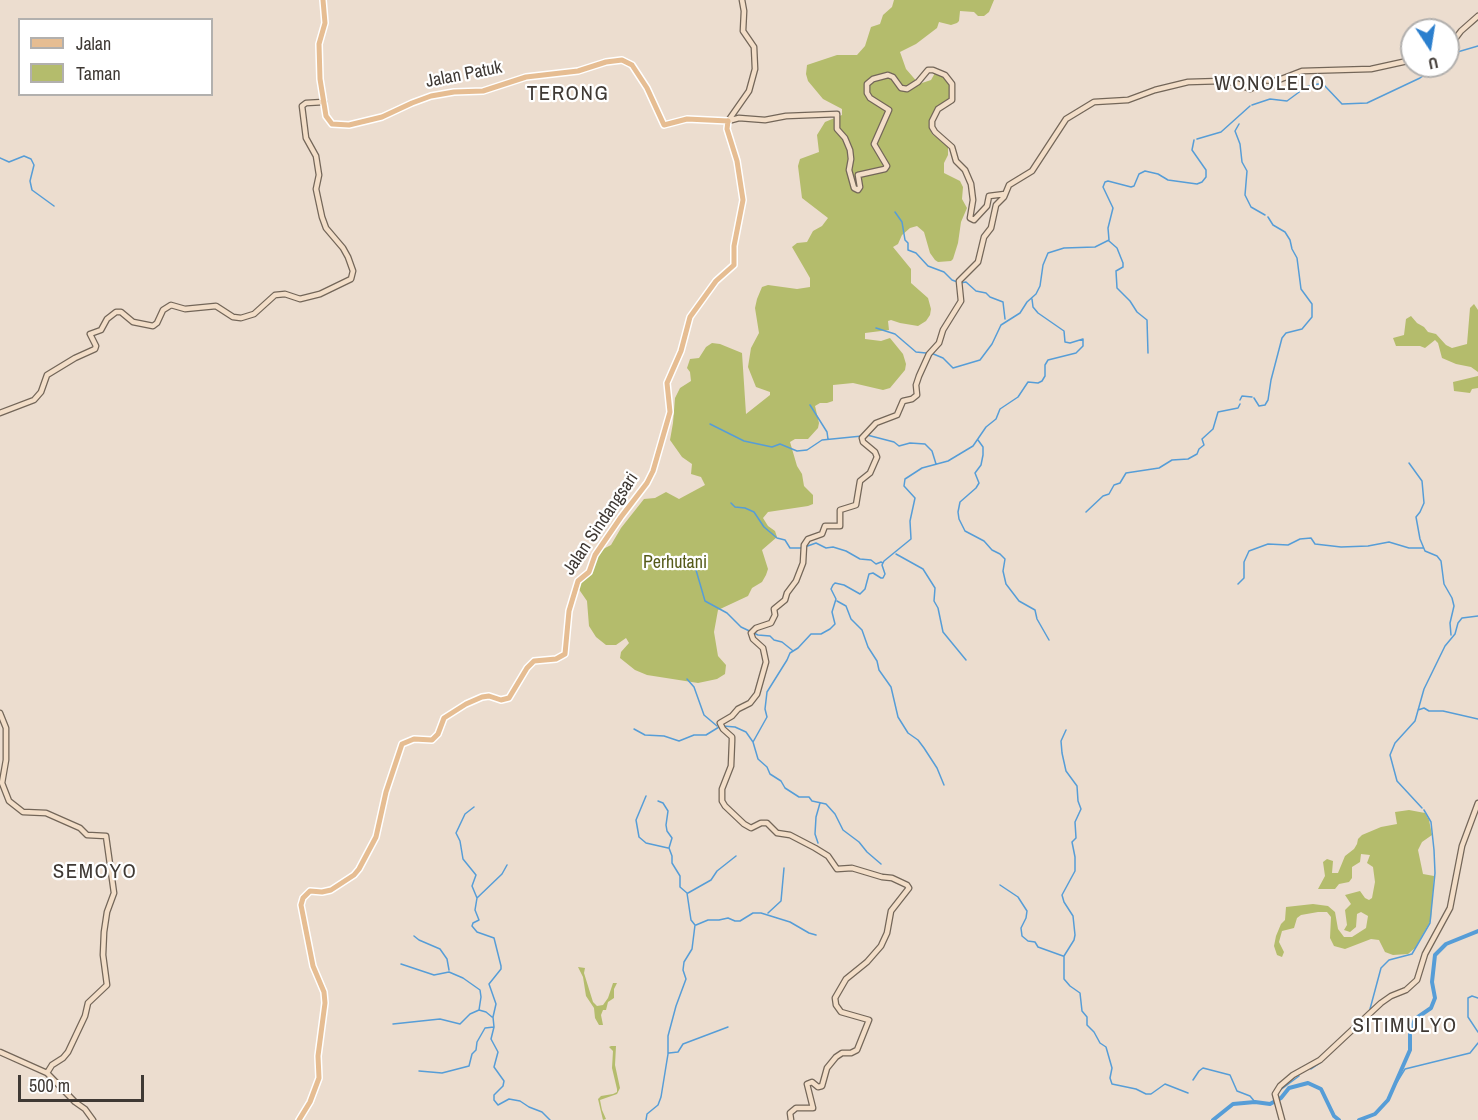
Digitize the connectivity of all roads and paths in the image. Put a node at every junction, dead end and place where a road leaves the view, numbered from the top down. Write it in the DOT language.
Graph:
graph roads {
  1 [pos="323,0"];
  2 [pos="742,0"];
  3 [pos="1478,16"];
  4 [pos="1460,34"];
  5 [pos="1400,63"];
  6 [pos="324,102"];
  7 [pos="726,121"];
  8 [pos="1005,194"];
  9 [pos="0,413"];
  10 [pos="0,713"];
  11 [pos="1478,803"];
  12 [pos="0,1052"];
  13 [pos="47,1073"];
  14 [pos="93,1120"];
  15 [pos="300,1120"];
  16 [pos="791,1120"];
  17 [pos="1282,1120"];
  1 -- 6 [label="main road, Jalan Patuk"];
  2 -- 7 [label="street"];
  3 -- 4 [label="street"];
  5 -- 8 [label="street"];
  6 -- 7 [label="main road, Jalan Patuk"];
  6 -- 9 [label="street"];
  7 -- 8 [label="street"];
  7 -- 15 [label="main road, Jalan Sindangsari"];
  8 -- 16 [label="street"];
  10 -- 13 [label="street"];
  11 -- 17 [label="street"];
  12 -- 13 [label="street"];
  13 -- 14 [label="street"];
}
